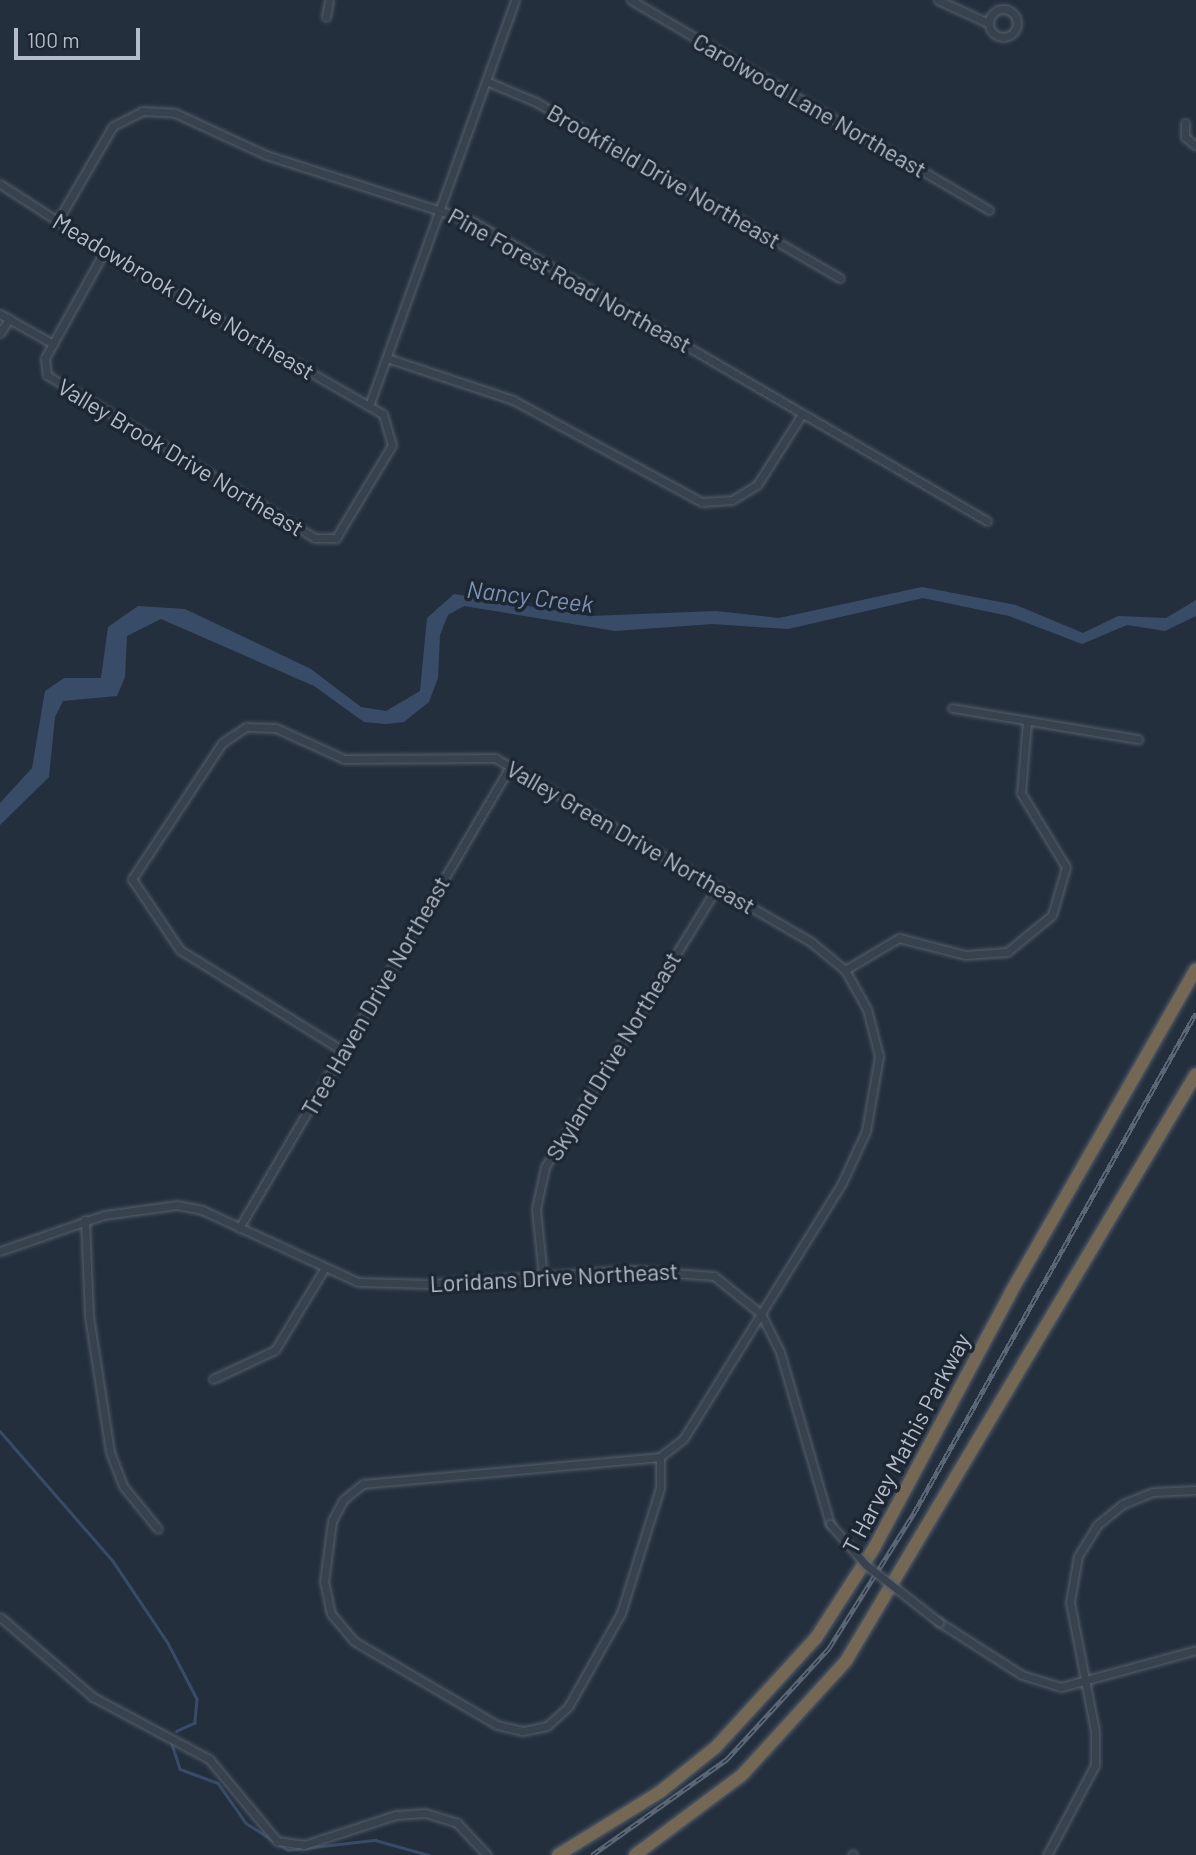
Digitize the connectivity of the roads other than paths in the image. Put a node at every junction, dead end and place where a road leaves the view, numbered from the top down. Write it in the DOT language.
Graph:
graph roads {
  1 [pos="329,0"];
  2 [pos="514,0"];
  3 [pos="631,0"];
  4 [pos="938,0"];
  5 [pos="326,17"];
  6 [pos="988,23"];
  7 [pos="486,81"];
  8 [pos="1185,123"];
  9 [pos="1196,146"];
  10 [pos="0,184"];
  11 [pos="441,208"];
  12 [pos="989,210"];
  13 [pos="58,220"];
  14 [pos="104,251"];
  15 [pos="840,278"];
  16 [pos="0,313"];
  17 [pos="9,319"];
  18 [pos="0,333"];
  19 [pos="52,344"];
  20 [pos="390,359"];
  21 [pos="369,406"];
  22 [pos="802,414"];
  23 [pos="987,521"];
  24 [pos="952,708"];
  25 [pos="1027,721"];
  26 [pos="1138,739"];
  27 [pos="512,765"];
  28 [pos="717,887"];
  29 [pos="1196,969"];
  30 [pos="845,970"];
  31 [pos="343,1051"];
  32 [pos="1196,1074"];
  33 [pos="85,1220"];
  34 [pos="240,1228"];
  35 [pos="0,1251"];
  36 [pos="324,1269"];
  37 [pos="543,1276"];
  38 [pos="761,1314"];
  39 [pos="213,1379"];
  40 [pos="660,1457"];
  41 [pos="1196,1490"];
  42 [pos="158,1529"];
  43 [pos="0,1617"];
  44 [pos="1196,1650"];
  45 [pos="1086,1684"];
  46 [pos="488,1855"];
  47 [pos="559,1855"];
  48 [pos="635,1855"];
  49 [pos="1047,1855"];
  1 -- 5 [label="street"];
  2 -- 7 [label="street"];
  3 -- 12 [label="street, Carolwood Lane Northeast"];
  4 -- 6 [label="street"];
  6 -- 6 [label="street"];
  7 -- 11 [label="street"];
  7 -- 15 [label="street, Brookfield Drive Northeast"];
  8 -- 9 [label="street"];
  10 -- 13 [label="street, Meadowbrook Drive Northeast"];
  11 -- 13 [label="street, Pine Forest Road Northeast"];
  11 -- 20 [label="street"];
  11 -- 22 [label="street, Pine Forest Road Northeast"];
  13 -- 14 [label="street, Meadowbrook Drive Northeast"];
  14 -- 19 [label="street, Valley Brook Drive Northeast"];
  14 -- 21 [label="street, Meadowbrook Drive Northeast"];
  16 -- 17 [label="street"];
  17 -- 18 [label="street"];
  17 -- 19 [label="street"];
  19 -- 21 [label="street, Valley Brook Drive Northeast"];
  20 -- 21 [label="street"];
  20 -- 22 [label="street"];
  22 -- 23 [label="street, Pine Forest Road Northeast"];
  24 -- 25 [label="street"];
  25 -- 26 [label="street"];
  25 -- 30 [label="street"];
  27 -- 28 [label="street, Valley Green Drive Northeast"];
  27 -- 31 [label="street, Tree Haven Drive Northeast"];
  27 -- 31 [label="street, Valley Green Drive Northeast"];
  28 -- 30 [label="street, Valley Green Drive Northeast"];
  28 -- 37 [label="street, Skyland Drive Northeast"];
  29 -- 47 [label="highway, T Harvey Mathis Parkway"];
  30 -- 38 [label="street, Valley Green Drive Northeast"];
  31 -- 34 [label="street, Tree Haven Drive Northeast"];
  32 -- 48 [label="highway"];
  33 -- 34 [label="street, Loridans Drive Northeast"];
  33 -- 35 [label="street, Loridans Drive Northeast"];
  33 -- 42 [label="street"];
  34 -- 36 [label="street, Loridans Drive Northeast"];
  36 -- 37 [label="street, Loridans Drive Northeast"];
  36 -- 39 [label="street"];
  37 -- 38 [label="street, Loridans Drive Northeast"];
  38 -- 40 [label="street, Valley Green Drive Northeast"];
  38 -- 45 [label="street, Loridans Drive Northeast, bridge"];
  40 -- 40 [label="street"];
  41 -- 45 [label="street"];
  43 -- 46 [label="street"];
  44 -- 45 [label="street, Loridans Drive Northeast"];
  45 -- 49 [label="street"];
}
